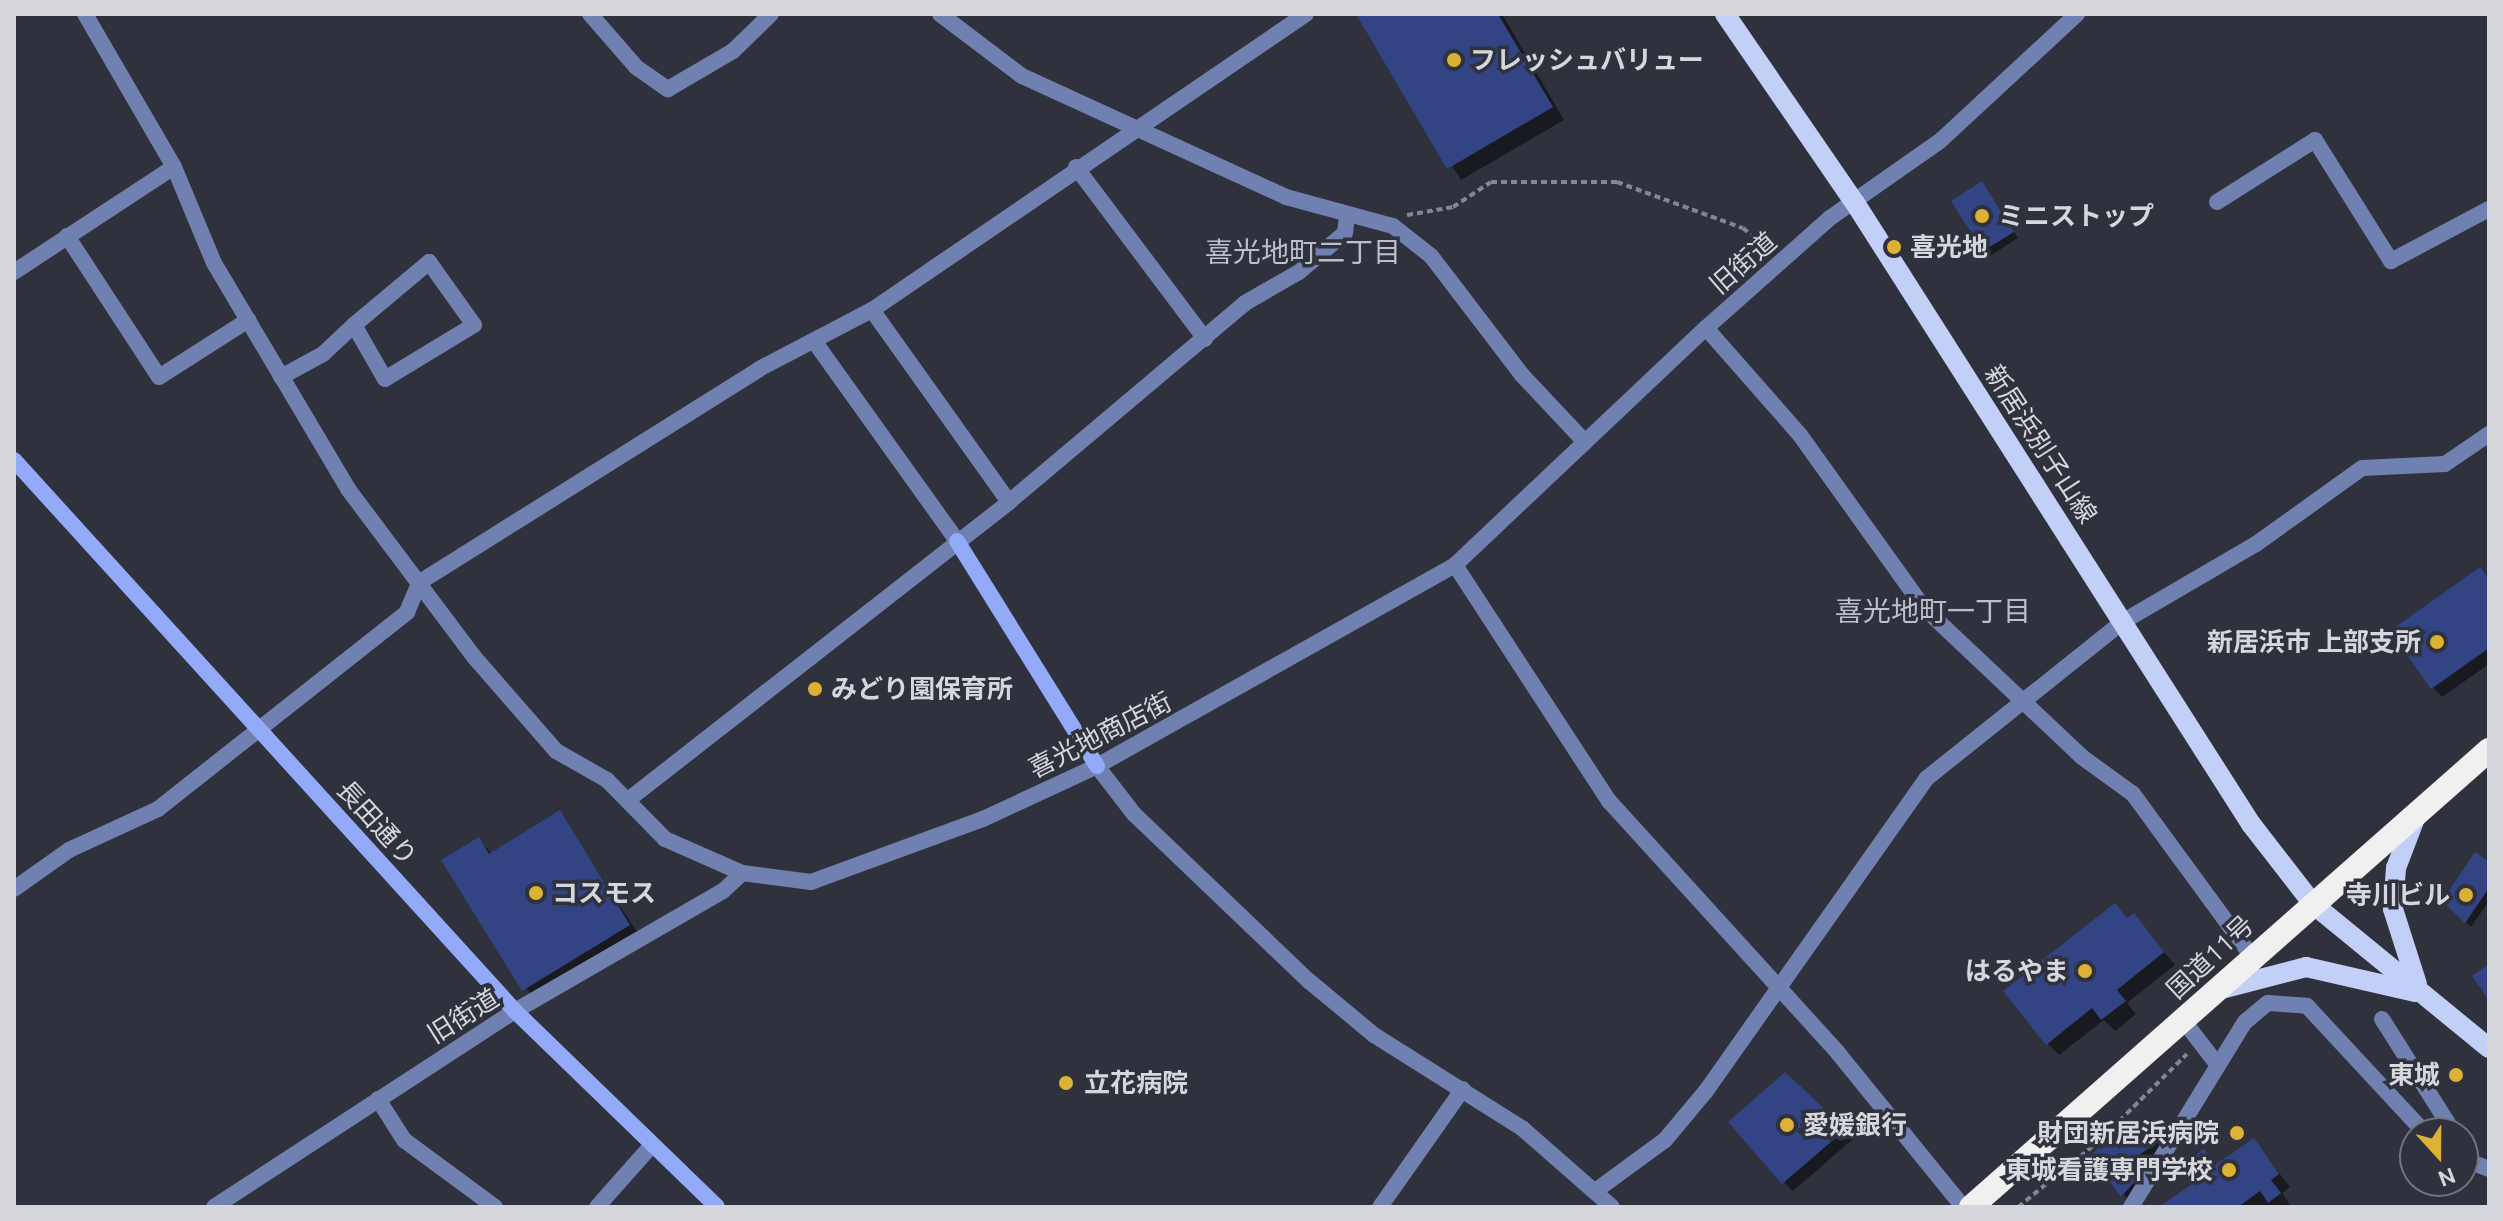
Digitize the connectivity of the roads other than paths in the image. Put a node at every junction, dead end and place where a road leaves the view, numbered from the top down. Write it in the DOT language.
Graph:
graph roads {
  1 [pos="85,14"];
  2 [pos="590,14"];
  3 [pos="771,14"];
  4 [pos="940,14"];
  5 [pos="1306,14"];
  6 [pos="1725,14"];
  7 [pos="2077,14"];
  8 [pos="1132,126"];
  9 [pos="174,167"];
  10 [pos="1076,167"];
  11 [pos="2217,202"];
  12 [pos="1855,203"];
  13 [pos="2489,209"];
  14 [pos="1347,217"];
  15 [pos="67,236"];
  16 [pos="14,272"];
  17 [pos="872,310"];
  18 [pos="248,320"];
  19 [pos="354,325"];
  20 [pos="1706,328"];
  21 [pos="1205,339"];
  22 [pos="814,341"];
  23 [pos="281,377"];
  24 [pos="2489,434"];
  25 [pos="1585,442"];
  26 [pos="14,460"];
  27 [pos="1009,502"];
  28 [pos="957,541"];
  29 [pos="1455,565"];
  30 [pos="420,582"];
  31 [pos="2124,621"];
  32 [pos="2023,699"];
  33 [pos="259,728"];
  34 [pos="2489,750"];
  35 [pos="1097,766"];
  36 [pos="628,800"];
  37 [pos="2417,813"];
  38 [pos="742,873"];
  39 [pos="14,889"];
  40 [pos="2313,904"];
  41 [pos="2251,955"];
  42 [pos="1776,985"];
  43 [pos="2423,994"];
  44 [pos="2209,995"];
  45 [pos="515,1011"];
  46 [pos="2382,1019"];
  47 [pos="2183,1020"];
  48 [pos="2489,1048"];
  49 [pos="2217,1064"];
  50 [pos="1463,1089"];
  51 [pos="378,1099"];
  52 [pos="2409,1117"];
  53 [pos="2444,1117"];
  54 [pos="652,1145"];
  55 [pos="1598,1189"];
  56 [pos="214,1207"];
  57 [pos="495,1207"];
  58 [pos="597,1207"];
  59 [pos="717,1207"];
  60 [pos="1380,1207"];
  61 [pos="1612,1207"];
  62 [pos="1963,1207"];
  63 [pos="1971,1207"];
  64 [pos="2131,1207"];
  1 -- 9 [label="street, 喜光地商店街"];
  2 -- 3 [label="street"];
  4 -- 8 [label="street"];
  5 -- 8 [label="street"];
  6 -- 12 [label="main road, 新居浜別子山線"];
  7 -- 12 [label="street, 旧街道"];
  8 -- 10 [label="street"];
  8 -- 14 [label="street"];
  9 -- 15 [label="street"];
  9 -- 18 [label="street, 喜光地商店街"];
  10 -- 17 [label="street"];
  10 -- 21 [label="street"];
  11 -- 13 [label="street"];
  12 -- 20 [label="street, 旧街道"];
  12 -- 31 [label="main road, 新居浜別子山線"];
  14 -- 21 [label="street"];
  14 -- 25 [label="street"];
  15 -- 16 [label="street"];
  15 -- 18 [label="street"];
  17 -- 22 [label="street"];
  17 -- 27 [label="street"];
  18 -- 23 [label="street, 喜光地商店街"];
  19 -- 19 [label="street"];
  19 -- 23 [label="street"];
  20 -- 25 [label="street, 旧街道"];
  20 -- 32 [label="street"];
  21 -- 27 [label="street"];
  22 -- 28 [label="street"];
  22 -- 30 [label="street"];
  23 -- 30 [label="street, 喜光地商店街"];
  24 -- 31 [label="street"];
  25 -- 29 [label="street, 旧街道"];
  26 -- 33 [label="street, 長田通り"];
  27 -- 28 [label="street"];
  28 -- 35 [label="street"];
  28 -- 36 [label="street"];
  29 -- 35 [label="street, 喜光地商店街"];
  29 -- 42 [label="street"];
  30 -- 33 [label="street"];
  30 -- 36 [label="street, 喜光地商店街"];
  31 -- 32 [label="street"];
  31 -- 40 [label="main road, 新居浜別子山線"];
  32 -- 41 [label="street"];
  32 -- 42 [label="street"];
  33 -- 39 [label="street"];
  33 -- 45 [label="street, 長田通り"];
  34 -- 37 [label="highway, 国道11号"];
  35 -- 38 [label="street, 喜光地商店街"];
  35 -- 50 [label="street"];
  36 -- 38 [label="street, 喜光地商店街"];
  37 -- 40 [label="highway, 国道11号"];
  37 -- 43 [label="main road"];
  38 -- 45 [label="street, 旧街道"];
  40 -- 41 [label="highway, 国道11号"];
  40 -- 43 [label="main road, 新居浜別子山線"];
  41 -- 44 [label="highway, 国道11号"];
  42 -- 55 [label="street"];
  42 -- 62 [label="street"];
  43 -- 44 [label="main road"];
  43 -- 48 [label="main road, 新居浜別子山線"];
  44 -- 47 [label="highway, 国道11号"];
  45 -- 51 [label="street, 旧街道"];
  45 -- 54 [label="street, 長田通り"];
  46 -- 53 [label="street"];
  47 -- 49 [label="street"];
  47 -- 63 [label="highway, 国道11号"];
  49 -- 52 [label="street"];
  49 -- 64 [label="street"];
  50 -- 55 [label="street"];
  50 -- 60 [label="street"];
  51 -- 56 [label="street, 旧街道"];
  51 -- 57 [label="street"];
  54 -- 58 [label="street"];
  54 -- 59 [label="street, 長田通り"];
  55 -- 61 [label="street"];
}
